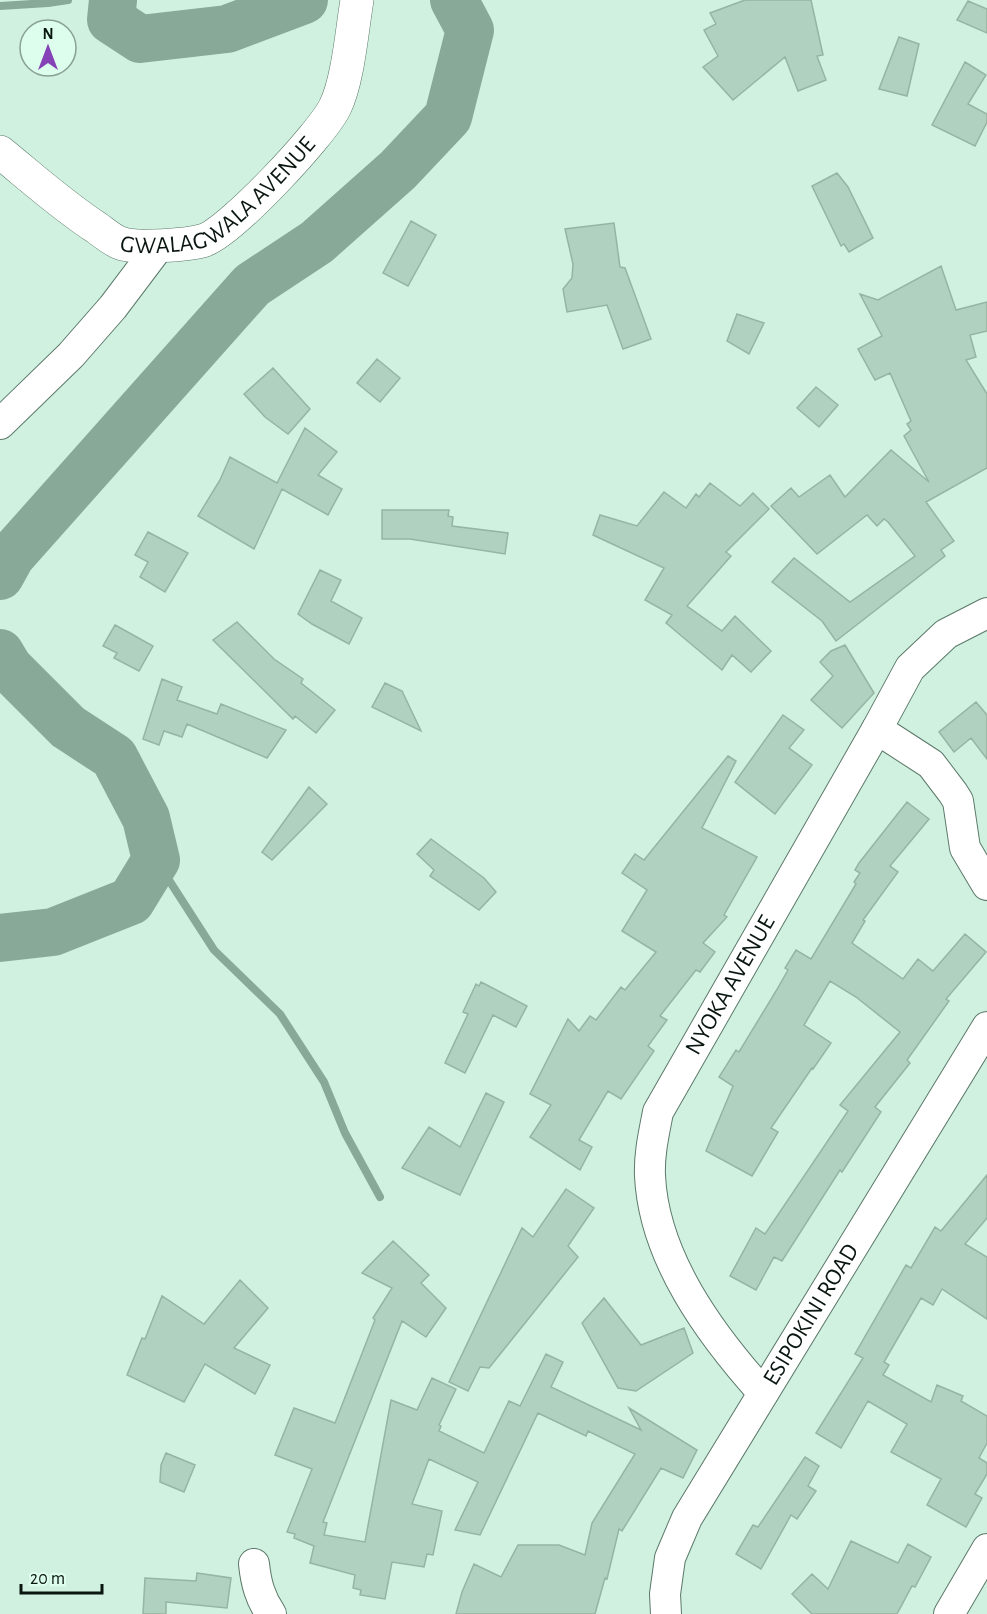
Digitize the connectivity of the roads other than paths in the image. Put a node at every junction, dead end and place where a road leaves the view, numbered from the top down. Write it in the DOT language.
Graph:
graph roads {
  1 [pos="357,0"];
  2 [pos="0,152"];
  3 [pos="159,246"];
  4 [pos="0,424"];
  5 [pos="987,613"];
  6 [pos="877,729"];
  7 [pos="987,885"];
  8 [pos="987,1027"];
  9 [pos="763,1393"];
  10 [pos="987,1549"];
  11 [pos="254,1564"];
  12 [pos="271,1614"];
  13 [pos="666,1614"];
  14 [pos="949,1614"];
  1 -- 3 [label="street, GWALAGWALA AVENUE"];
  2 -- 3 [label="street, GWALAGWALA AVENUE"];
  3 -- 4 [label="street"];
  5 -- 6 [label="street, NYOKA AVENUE"];
  6 -- 7 [label="street"];
  6 -- 9 [label="street, NYOKA AVENUE"];
  8 -- 9 [label="street, ESIPOKINI ROAD"];
  9 -- 13 [label="street, ESIPOKINI ROAD"];
  10 -- 14 [label="street"];
  11 -- 12 [label="street"];
}
